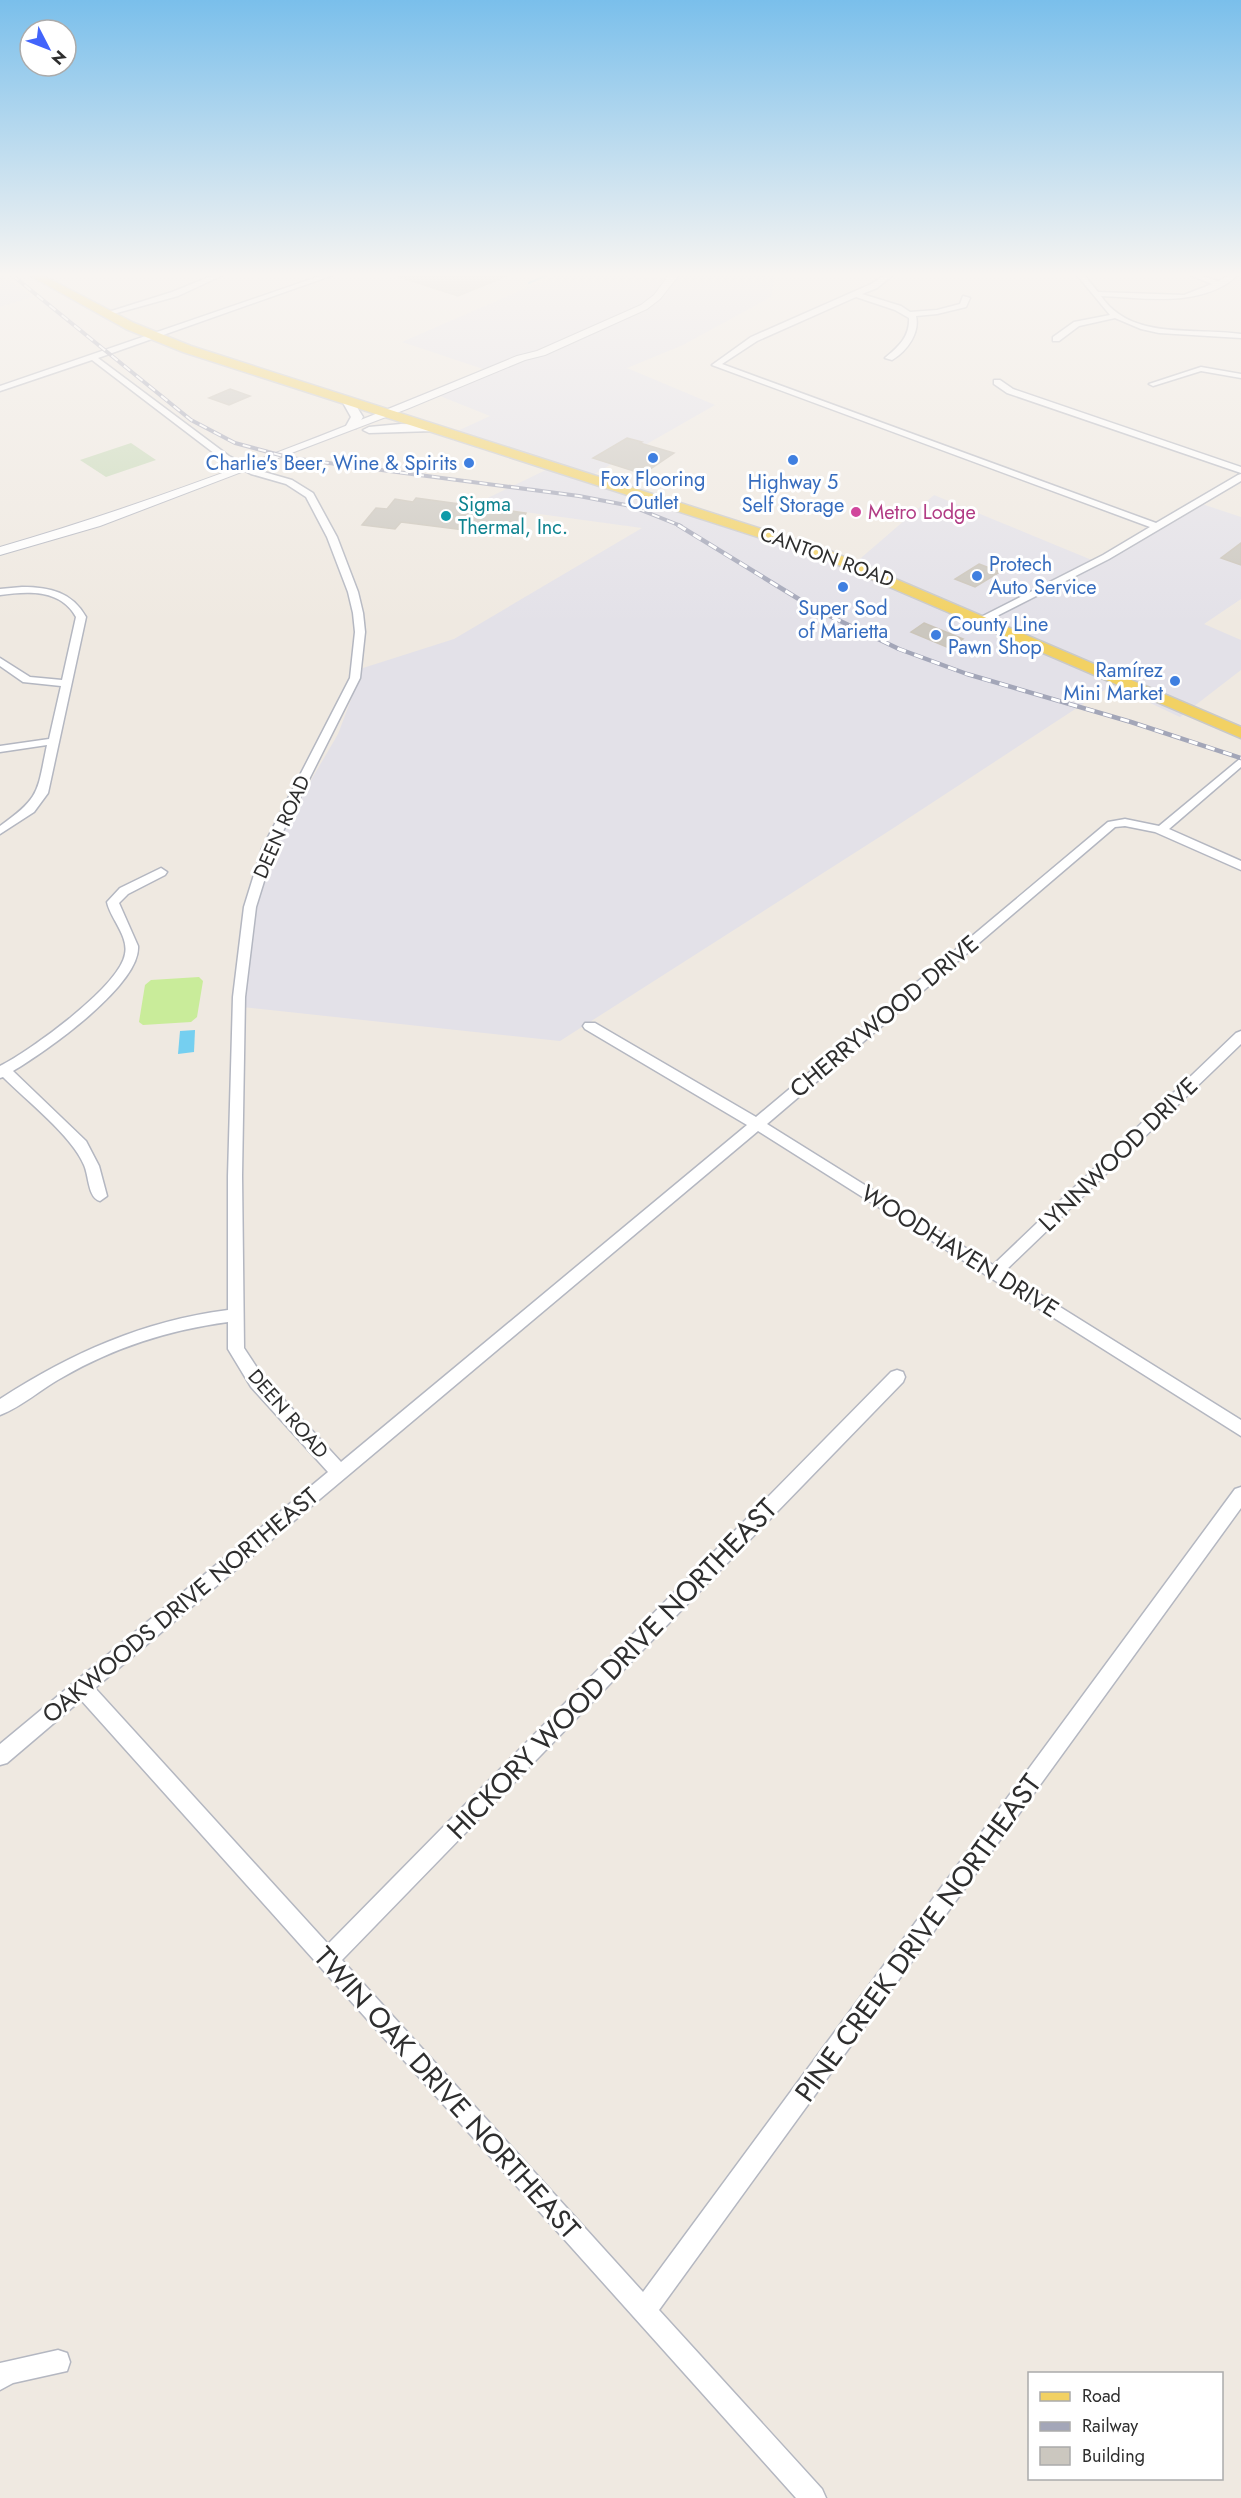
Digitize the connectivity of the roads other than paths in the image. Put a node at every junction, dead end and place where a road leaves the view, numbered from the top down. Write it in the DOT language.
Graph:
graph roads {
  1 [pos="138,392"];
  2 [pos="319,392"];
  3 [pos="440,392"];
  4 [pos="461,392"];
  5 [pos="789,392"];
  6 [pos="1012,392"];
  7 [pos="348,401"];
  8 [pos="386,414"];
  9 [pos="400,418"];
  10 [pos="352,426"];
  11 [pos="433,429"];
  12 [pos="369,430"];
  13 [pos="243,466"];
  14 [pos="1241,470"];
  15 [pos="254,472"];
  16 [pos="1241,477"];
  17 [pos="1158,527"];
  18 [pos="0,551"];
  19 [pos="0,560"];
  20 [pos="0,592"];
  21 [pos="982,620"];
  22 [pos="0,662"];
  23 [pos="67,683"];
  24 [pos="1241,733"];
  25 [pos="54,741"];
  26 [pos="0,749"];
  27 [pos="1241,761"];
  28 [pos="1161,830"];
  29 [pos="0,831"];
  30 [pos="1241,866"];
  31 [pos="161,872"];
  32 [pos="590,1026"];
  33 [pos="1241,1036"];
  34 [pos="2,1071"];
  35 [pos="756,1125"];
  36 [pos="100,1196"];
  37 [pos="665,1202"];
  38 [pos="994,1273"];
  39 [pos="235,1315"];
  40 [pos="897,1377"];
  41 [pos="0,1408"];
  42 [pos="1241,1430"];
  43 [pos="339,1472"];
  44 [pos="1241,1494"];
  45 [pos="82,1688"];
  46 [pos="0,1756"];
  47 [pos="327,1960"];
  48 [pos="644,2311"];
  49 [pos="58,2362"];
  50 [pos="0,2378"];
  51 [pos="813,2498"];
  1 -- 13 [label="street, DEEN ROAD"];
  2 -- 7 [label="main road, CANTON ROAD"];
  3 -- 8 [label="street"];
  4 -- 9 [label="street"];
  5 -- 17 [label="street"];
  6 -- 14 [label="street"];
  7 -- 8 [label="main road, CANTON ROAD"];
  7 -- 10 [label="main road"];
  8 -- 9 [label="main road, CANTON ROAD"];
  8 -- 10 [label="street"];
  9 -- 11 [label="main road, CANTON ROAD"];
  9 -- 12 [label="street"];
  10 -- 13 [label="street"];
  11 -- 12 [label="main road"];
  11 -- 21 [label="main road, CANTON ROAD"];
  12 -- 15 [label="street"];
  13 -- 15 [label="street, DEEN ROAD"];
  13 -- 18 [label="street"];
  15 -- 19 [label="street"];
  15 -- 39 [label="street, DEEN ROAD"];
  16 -- 17 [label="street"];
  17 -- 21 [label="street"];
  20 -- 23 [label="street"];
  21 -- 24 [label="main road, CANTON ROAD"];
  22 -- 23 [label="street"];
  23 -- 25 [label="street"];
  25 -- 26 [label="street"];
  25 -- 29 [label="street"];
  27 -- 28 [label="street"];
  28 -- 30 [label="street"];
  28 -- 35 [label="street, CHERRYWOOD DRIVE"];
  31 -- 34 [label="street"];
  32 -- 35 [label="street, WOODHAVEN DRIVE"];
  33 -- 38 [label="street, LYNNWOOD DRIVE"];
  34 -- 36 [label="street"];
  35 -- 37 [label="street, CHERRYWOOD DRIVE"];
  35 -- 38 [label="street, WOODHAVEN DRIVE"];
  37 -- 43 [label="street, OAKWOODS DRIVE NORTHEAST"];
  38 -- 42 [label="street, WOODHAVEN DRIVE"];
  39 -- 41 [label="street"];
  39 -- 43 [label="street, DEEN ROAD"];
  40 -- 47 [label="street, HICKORY WOOD DRIVE NORTHEAST"];
  43 -- 45 [label="street, OAKWOODS DRIVE NORTHEAST"];
  44 -- 48 [label="street, PINE CREEK DRIVE NORTHEAST"];
  45 -- 46 [label="street, OAKWOODS DRIVE NORTHEAST"];
  45 -- 47 [label="street, TWIN OAK DRIVE NORTHEAST"];
  47 -- 48 [label="street, TWIN OAK DRIVE NORTHEAST"];
  48 -- 51 [label="street, TWIN OAK DRIVE NORTHEAST"];
  49 -- 50 [label="street"];
}
